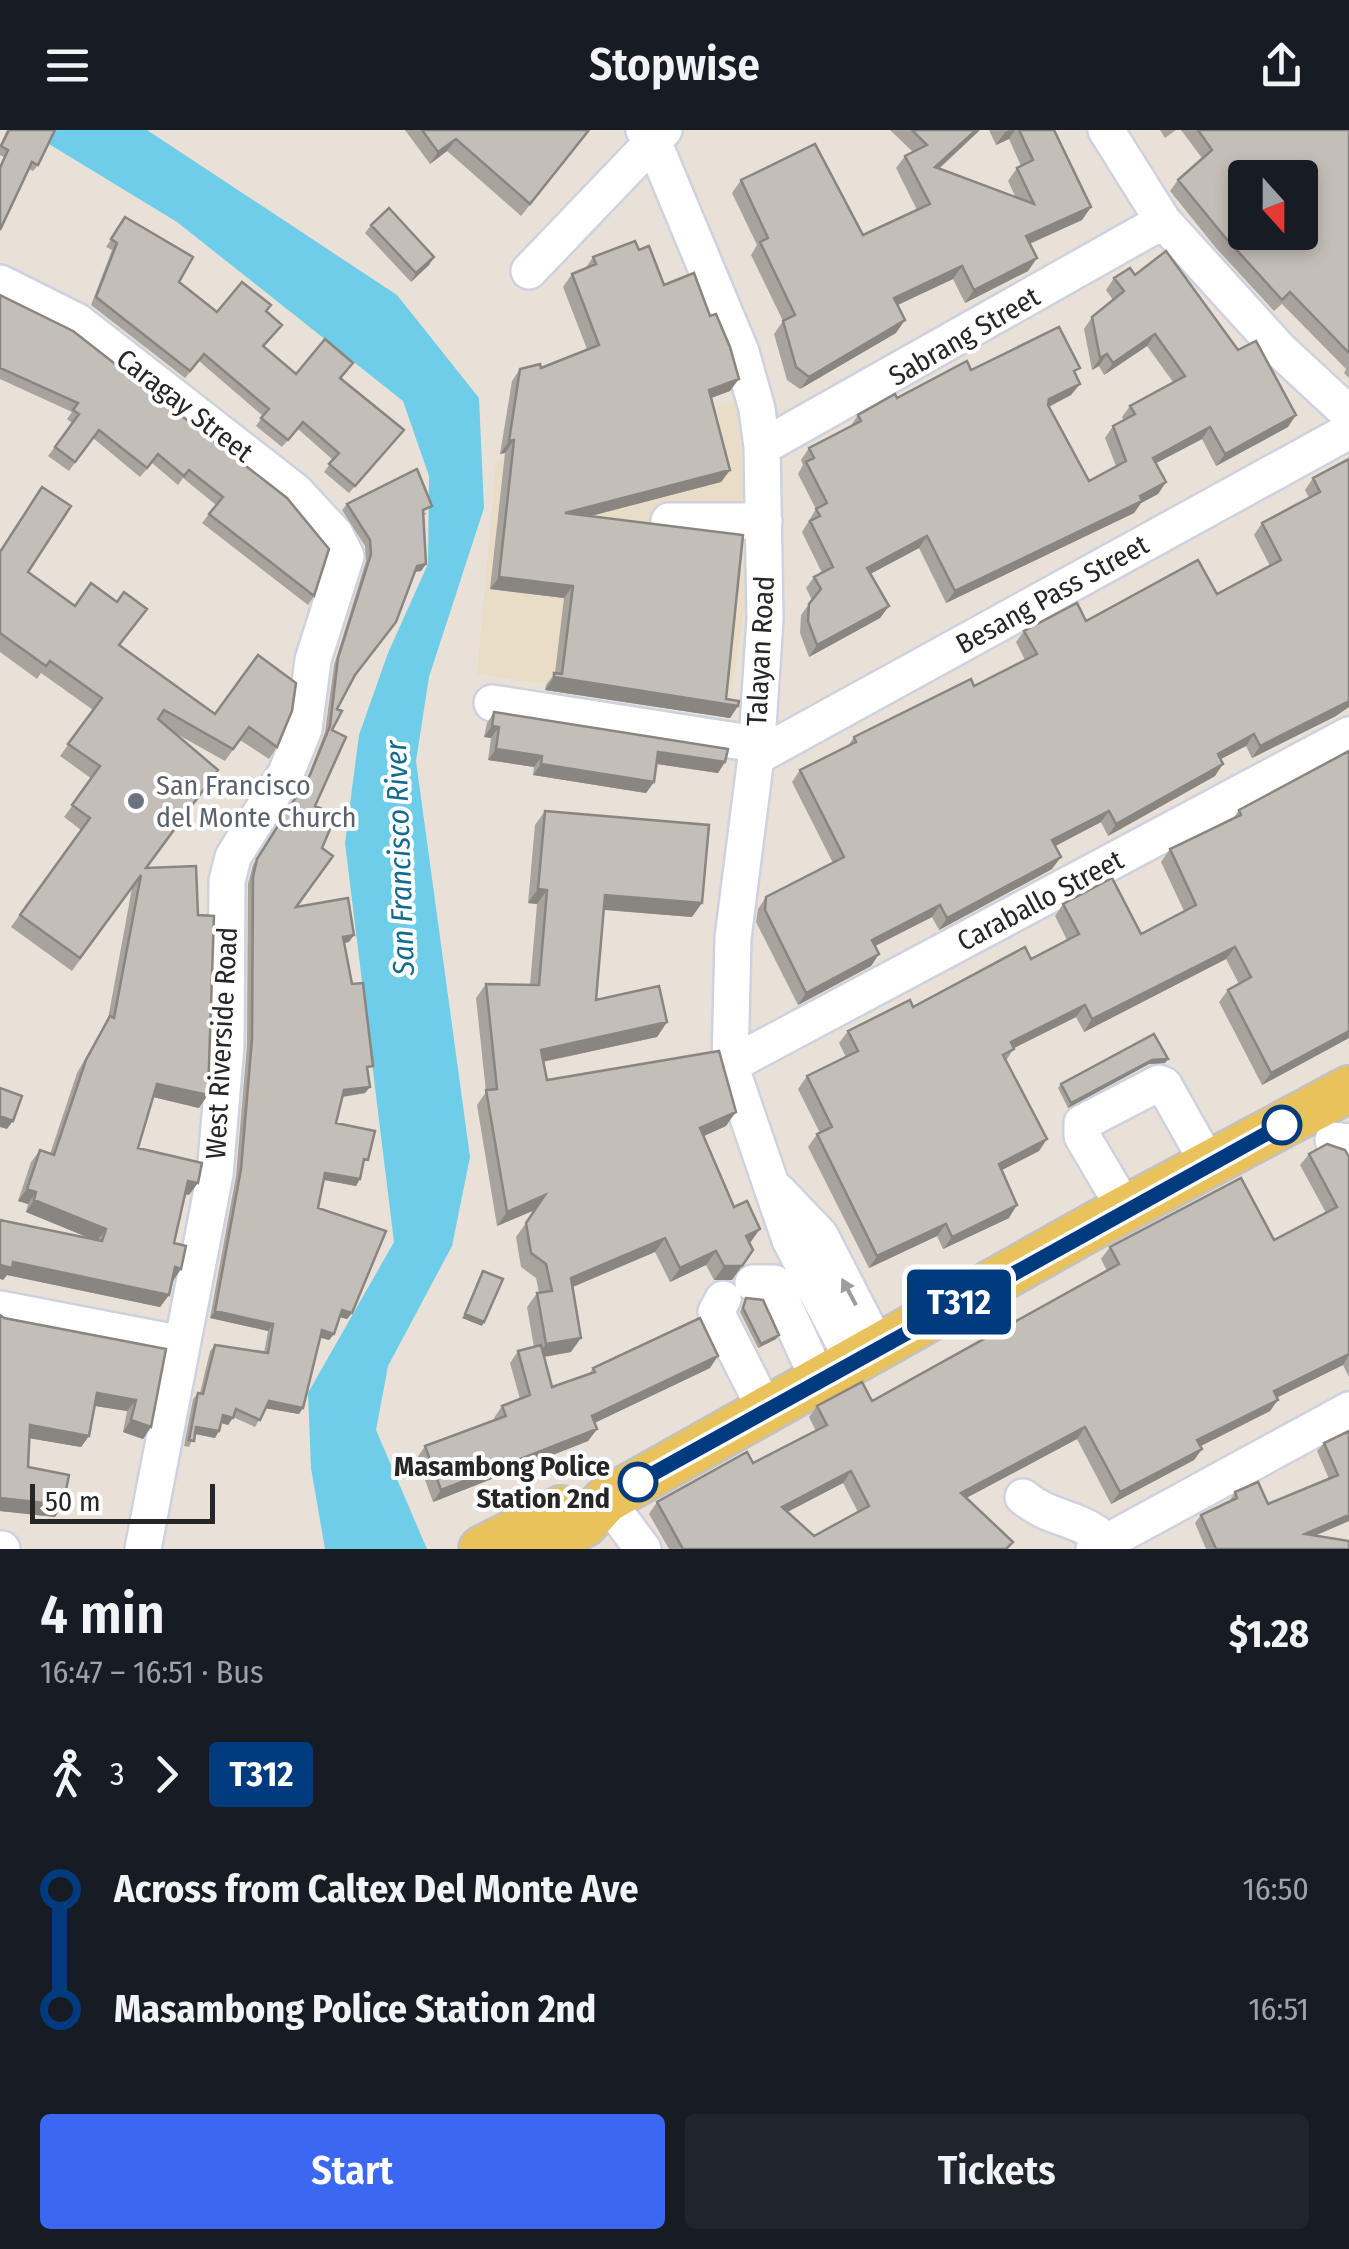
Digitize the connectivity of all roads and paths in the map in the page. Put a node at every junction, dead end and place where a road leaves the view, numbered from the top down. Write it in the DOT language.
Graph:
graph roads {
  1 [pos="1106,130"];
  2 [pos="654,134"];
  3 [pos="1163,221"];
  4 [pos="529,271"];
  5 [pos="0,283"];
  6 [pos="1349,414"];
  7 [pos="1349,432"];
  8 [pos="762,447"];
  9 [pos="669,521"];
  10 [pos="764,521"];
  11 [pos="346,556"];
  12 [pos="492,702"];
  13 [pos="1349,735"];
  14 [pos="756,750"];
  15 [pos="730,1064"];
  16 [pos="1349,1089"];
  17 [pos="1209,1165"];
  18 [pos="774,1187"];
  19 [pos="1125,1210"];
  20 [pos="819,1290"];
  21 [pos="787,1307"];
  22 [pos="0,1310"];
  23 [pos="182,1344"];
  24 [pos="850,1363"];
  25 [pos="1349,1410"];
  26 [pos="766,1411"];
  27 [pos="1022,1497"];
  28 [pos="606,1500"];
  29 [pos="1105,1546"];
  30 [pos="143,1549"];
  31 [pos="482,1549"];
  32 [pos="536,1549"];
  33 [pos="643,1549"];
  1 -- 3 [label="street"];
  2 -- 4 [label="street"];
  2 -- 8 [label="street, Talayan Road"];
  3 -- 6 [label="street"];
  3 -- 8 [label="street, Sabrang Street"];
  5 -- 11 [label="street, Caragay Street"];
  7 -- 14 [label="street, Besang Pass Street"];
  8 -- 10 [label="street, Talayan Road"];
  9 -- 10 [label="street"];
  10 -- 14 [label="street, Talayan Road"];
  11 -- 23 [label="street, West Riverside Road"];
  12 -- 14 [label="street"];
  13 -- 15 [label="street, Caraballo Street"];
  14 -- 15 [label="street, Talayan Road"];
  15 -- 18 [label="street, Talayan Road"];
  16 -- 17 [label="main road"];
  17 -- 19 [label="main road"];
  17 -- 19 [label="street"];
  18 -- 20 [label="street, Talayan Road"];
  24 -- 18 [label="street, Talayan Road, one-way"];
  19 -- 24 [label="main road"];
  20 -- 21 [label="street"];
  20 -- 24 [label="street, Talayan Road"];
  21 -- 24 [label="street"];
  21 -- 26 [label="street"];
  22 -- 23 [label="street"];
  23 -- 30 [label="street, West Riverside Road"];
  24 -- 26 [label="main road"];
  25 -- 29 [label="street"];
  26 -- 28 [label="main road"];
  27 -- 29 [label="street"];
  28 -- 31 [label="main road"];
  28 -- 32 [label="main road"];
  28 -- 33 [label="street"];
}
